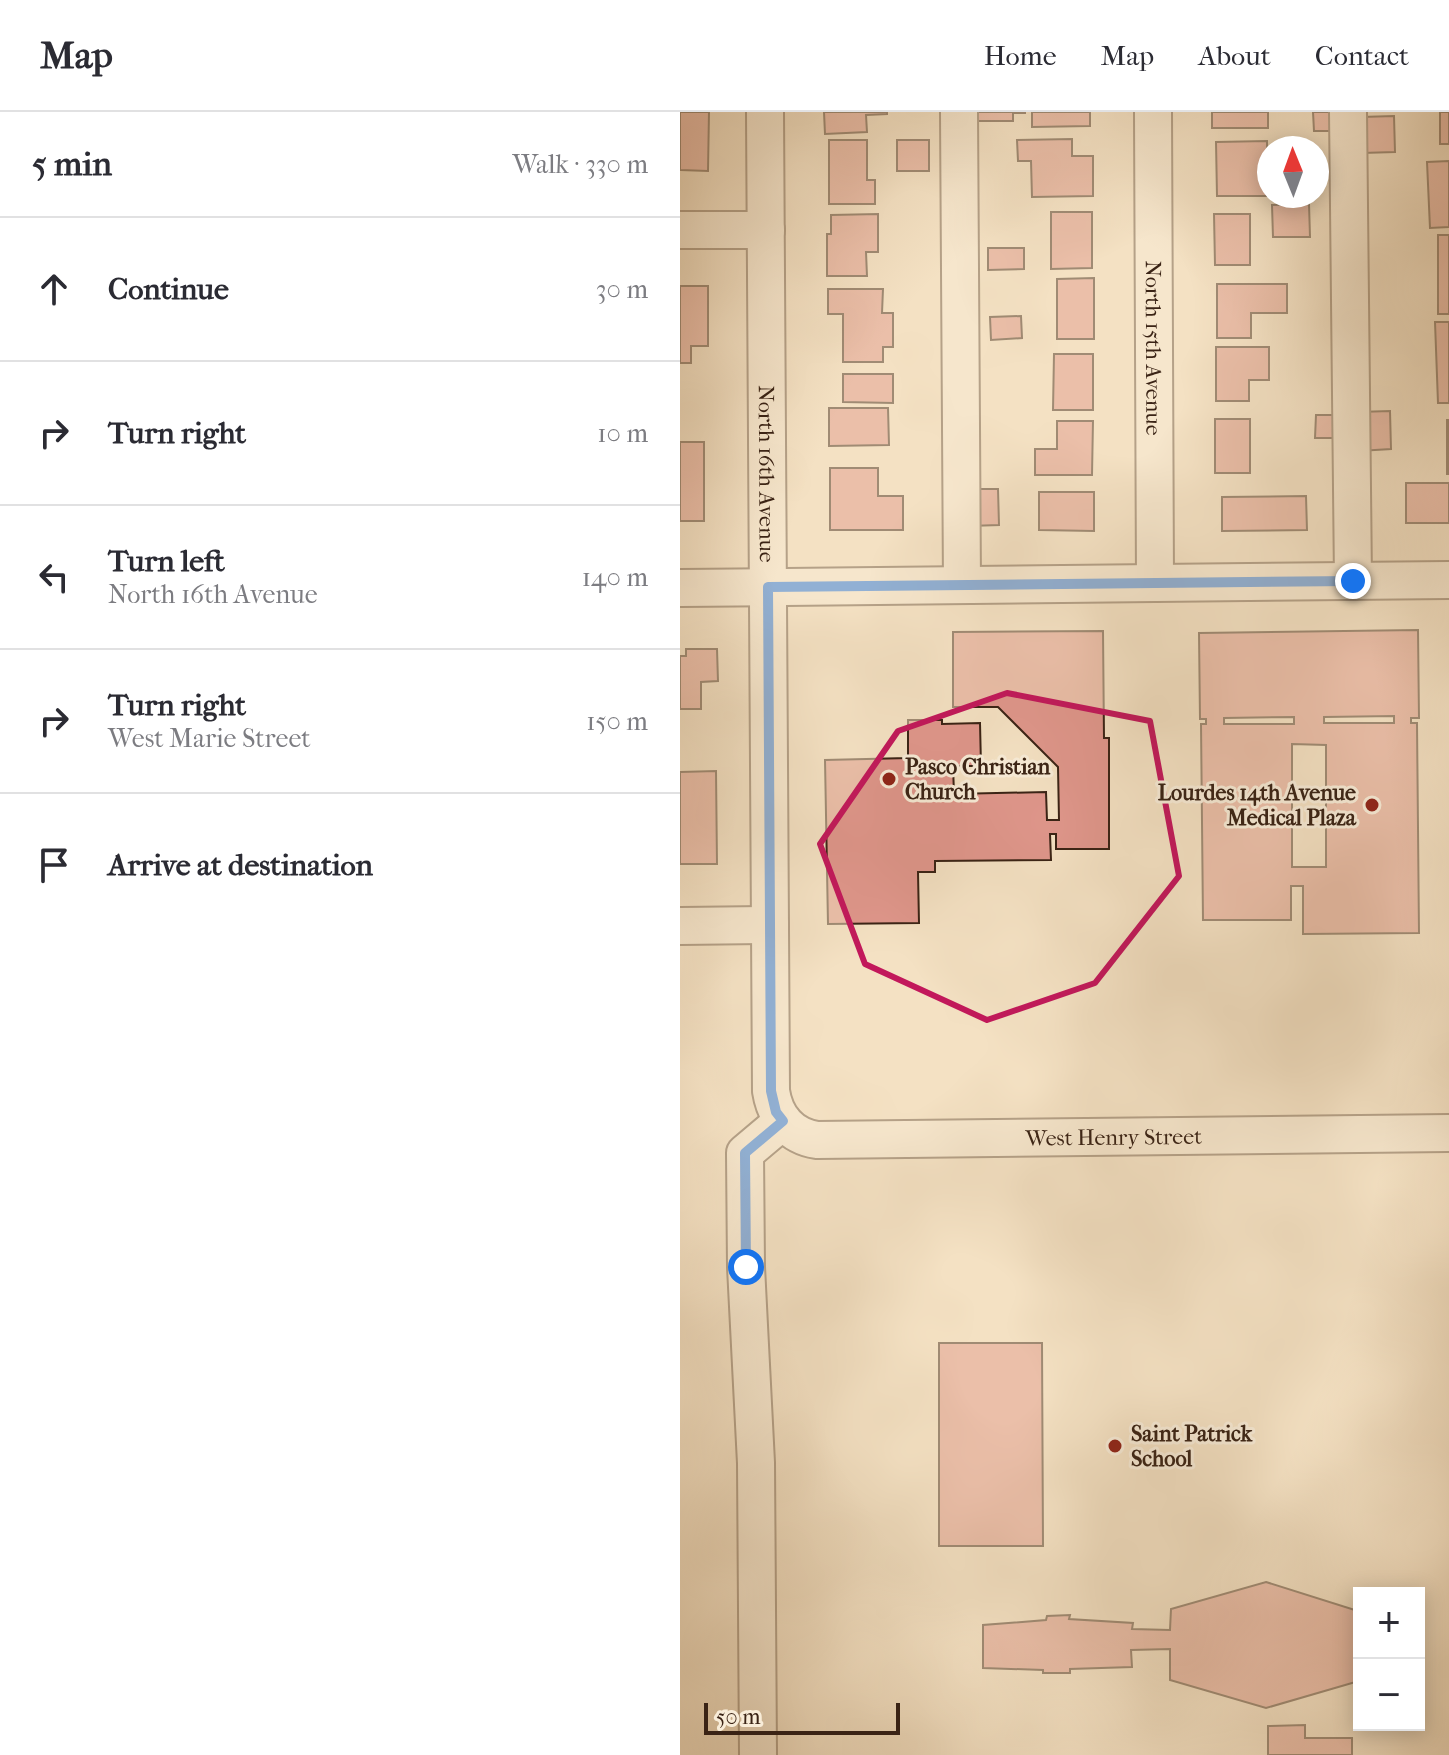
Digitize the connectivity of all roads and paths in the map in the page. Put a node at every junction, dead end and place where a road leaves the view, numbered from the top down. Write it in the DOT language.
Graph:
graph roads {
  1 [pos="765,112"];
  2 [pos="959,112"];
  3 [pos="1153,112"];
  4 [pos="1348,112"];
  5 [pos="680,230"];
  6 [pos="766,230"];
  7 [pos="1449,580"];
  8 [pos="1353,581"];
  9 [pos="1155,583"];
  10 [pos="962,585"];
  11 [pos="768,587"];
  12 [pos="680,588"];
  13 [pos="770,925"];
  14 [pos="680,926"];
  15 [pos="783,1121"];
  16 [pos="1449,1133"];
  17 [pos="758,1755"];
  1 -- 6 [label="street, North 16th Avenue"];
  2 -- 10 [label="street"];
  3 -- 9 [label="street, North 15th Avenue"];
  4 -- 8 [label="street"];
  5 -- 6 [label="street"];
  6 -- 11 [label="street, North 16th Avenue"];
  7 -- 8 [label="street"];
  8 -- 9 [label="street"];
  9 -- 10 [label="street"];
  10 -- 11 [label="street"];
  11 -- 12 [label="street"];
  11 -- 13 [label="street, North 16th Avenue"];
  13 -- 14 [label="street"];
  13 -- 15 [label="street, North 16th Avenue"];
  15 -- 16 [label="street, West Henry Street"];
  15 -- 17 [label="street"];
}
